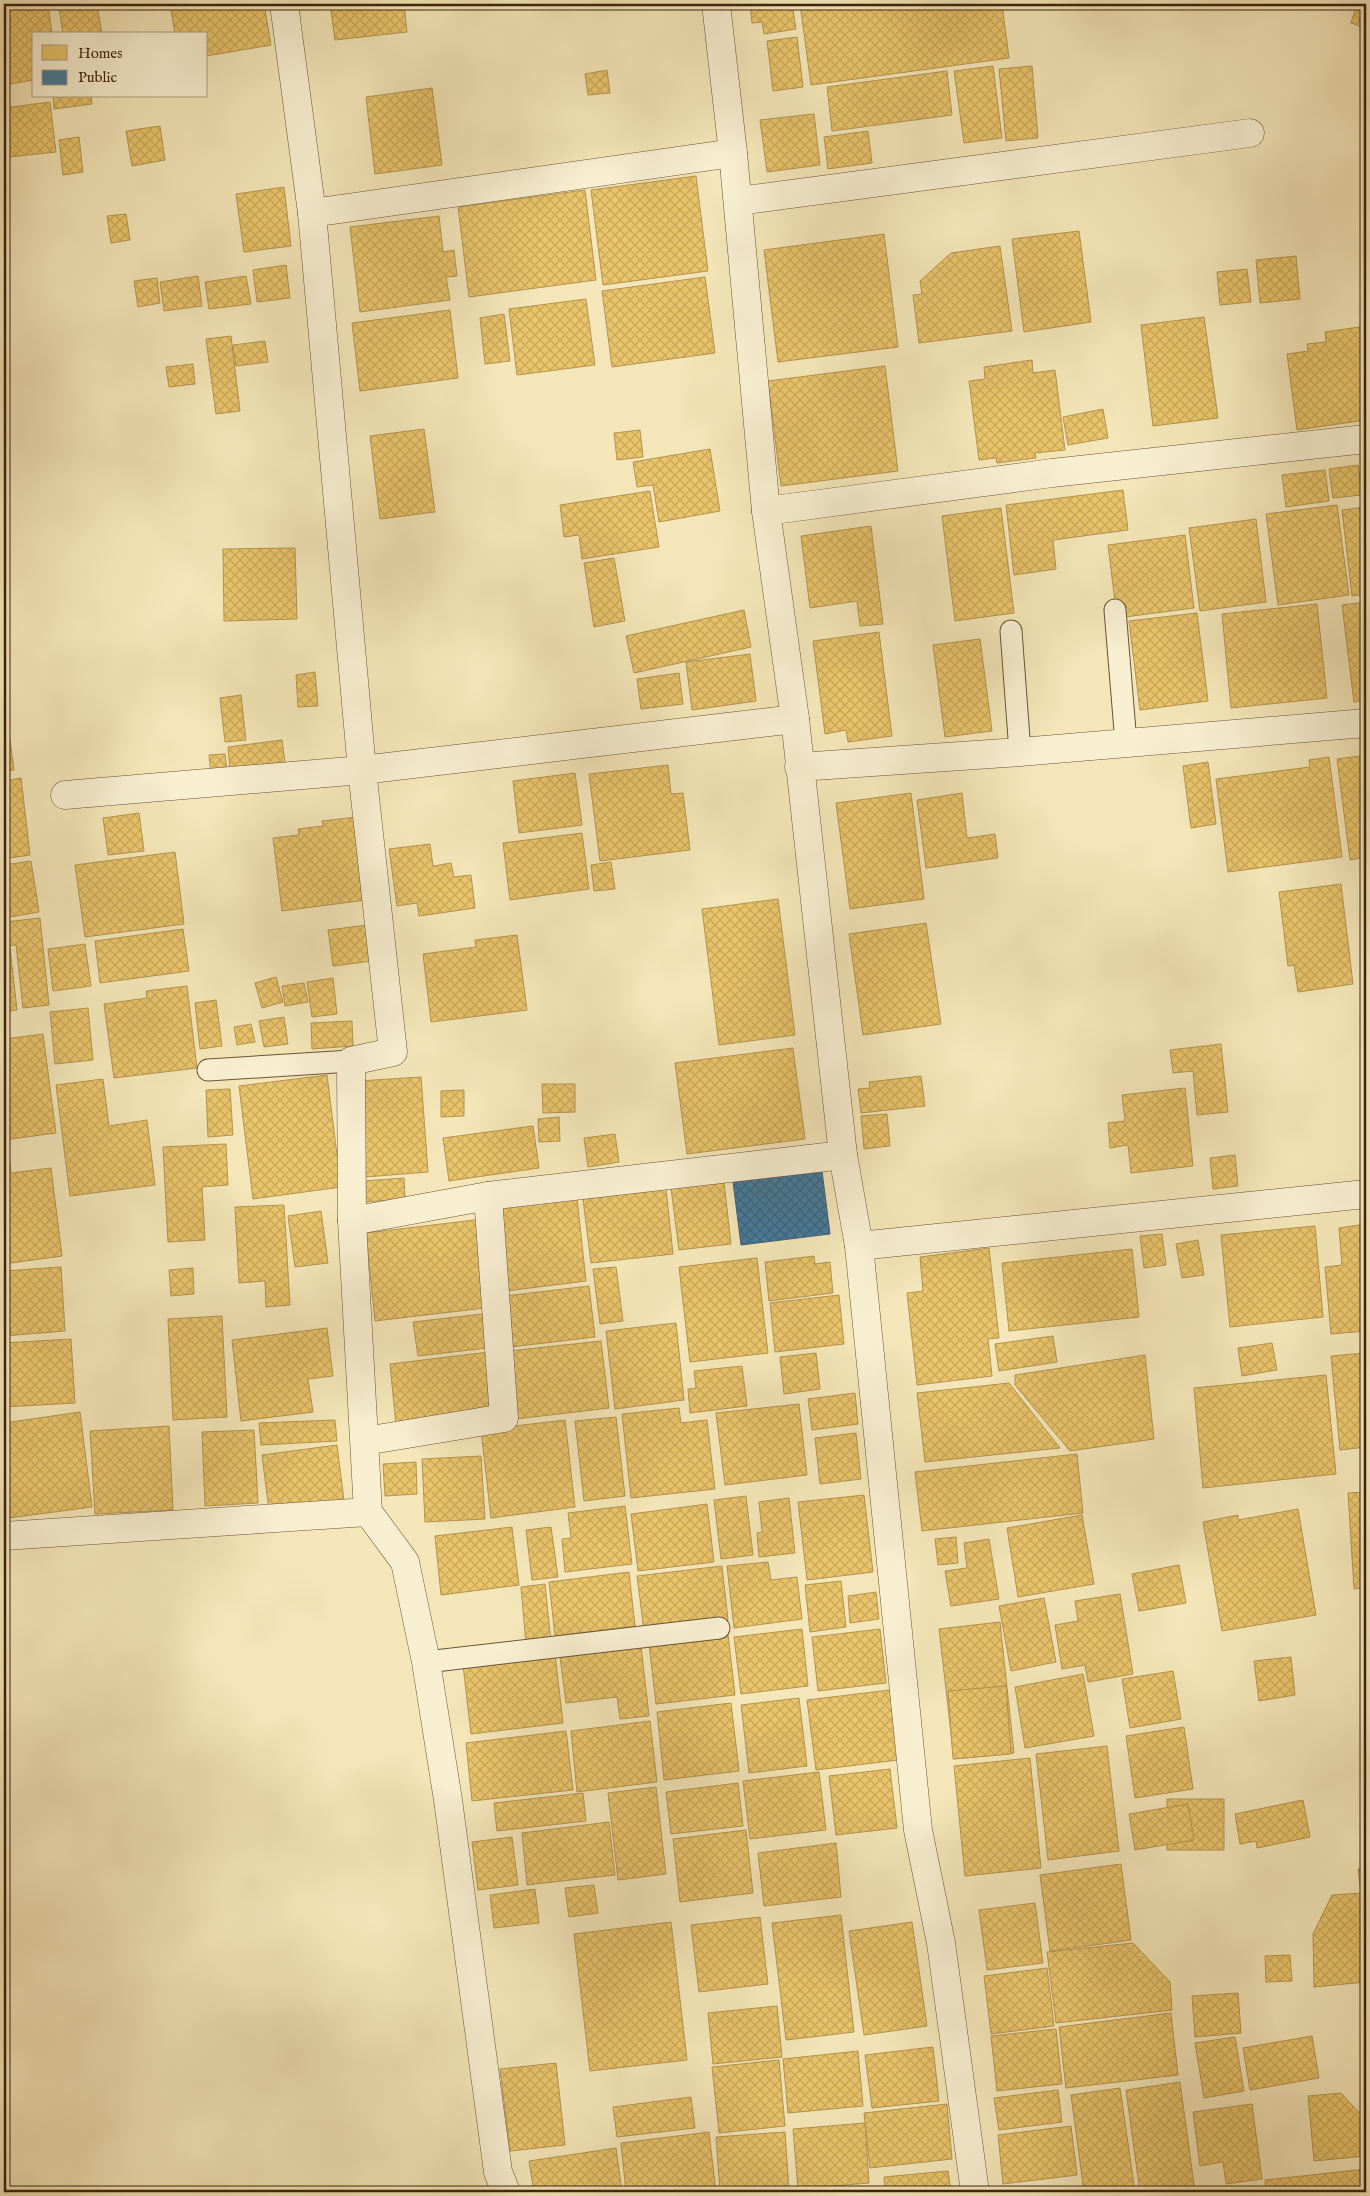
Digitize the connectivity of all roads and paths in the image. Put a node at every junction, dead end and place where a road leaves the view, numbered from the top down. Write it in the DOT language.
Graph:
graph roads {
  1 [pos="284,4"];
  2 [pos="716,4"];
  3 [pos="1250,133"];
  4 [pos="733,153"];
  5 [pos="738,201"];
  6 [pos="312,213"];
  7 [pos="1366,439"];
  8 [pos="766,511"];
  9 [pos="1115,610"];
  10 [pos="1011,631"];
  11 [pos="795,719"];
  12 [pos="1366,723"];
  13 [pos="1126,743"];
  14 [pos="1020,752"];
  15 [pos="799,767"];
  16 [pos="362,770"];
  17 [pos="65,796"];
  18 [pos="351,1060"];
  19 [pos="208,1070"];
  20 [pos="843,1155"];
  21 [pos="1366,1194"];
  22 [pos="488,1196"];
  23 [pos="352,1221"];
  24 [pos="859,1246"];
  25 [pos="365,1441"];
  26 [pos="368,1512"];
  27 [pos="4,1536"];
  28 [pos="719,1628"];
  29 [pos="426,1662"];
  30 [pos="506,2192"];
  31 [pos="976,2192"];
  1 -- 6 [label="street"];
  2 -- 4 [label="street"];
  3 -- 5 [label="street"];
  4 -- 5 [label="street"];
  4 -- 6 [label="street"];
  5 -- 8 [label="street"];
  6 -- 16 [label="street"];
  7 -- 8 [label="street"];
  8 -- 11 [label="street"];
  9 -- 13 [label="lane"];
  10 -- 14 [label="lane"];
  11 -- 15 [label="street"];
  11 -- 16 [label="street"];
  12 -- 13 [label="street"];
  13 -- 14 [label="street"];
  14 -- 15 [label="street"];
  15 -- 20 [label="street"];
  16 -- 17 [label="street"];
  16 -- 18 [label="street"];
  18 -- 19 [label="lane"];
  18 -- 23 [label="street"];
  20 -- 22 [label="street"];
  20 -- 24 [label="street"];
  21 -- 24 [label="street"];
  22 -- 23 [label="street"];
  22 -- 25 [label="street"];
  23 -- 25 [label="street"];
  24 -- 31 [label="street"];
  25 -- 26 [label="street"];
  26 -- 27 [label="street"];
  26 -- 29 [label="street"];
  28 -- 29 [label="lane"];
  29 -- 30 [label="street"];
}
